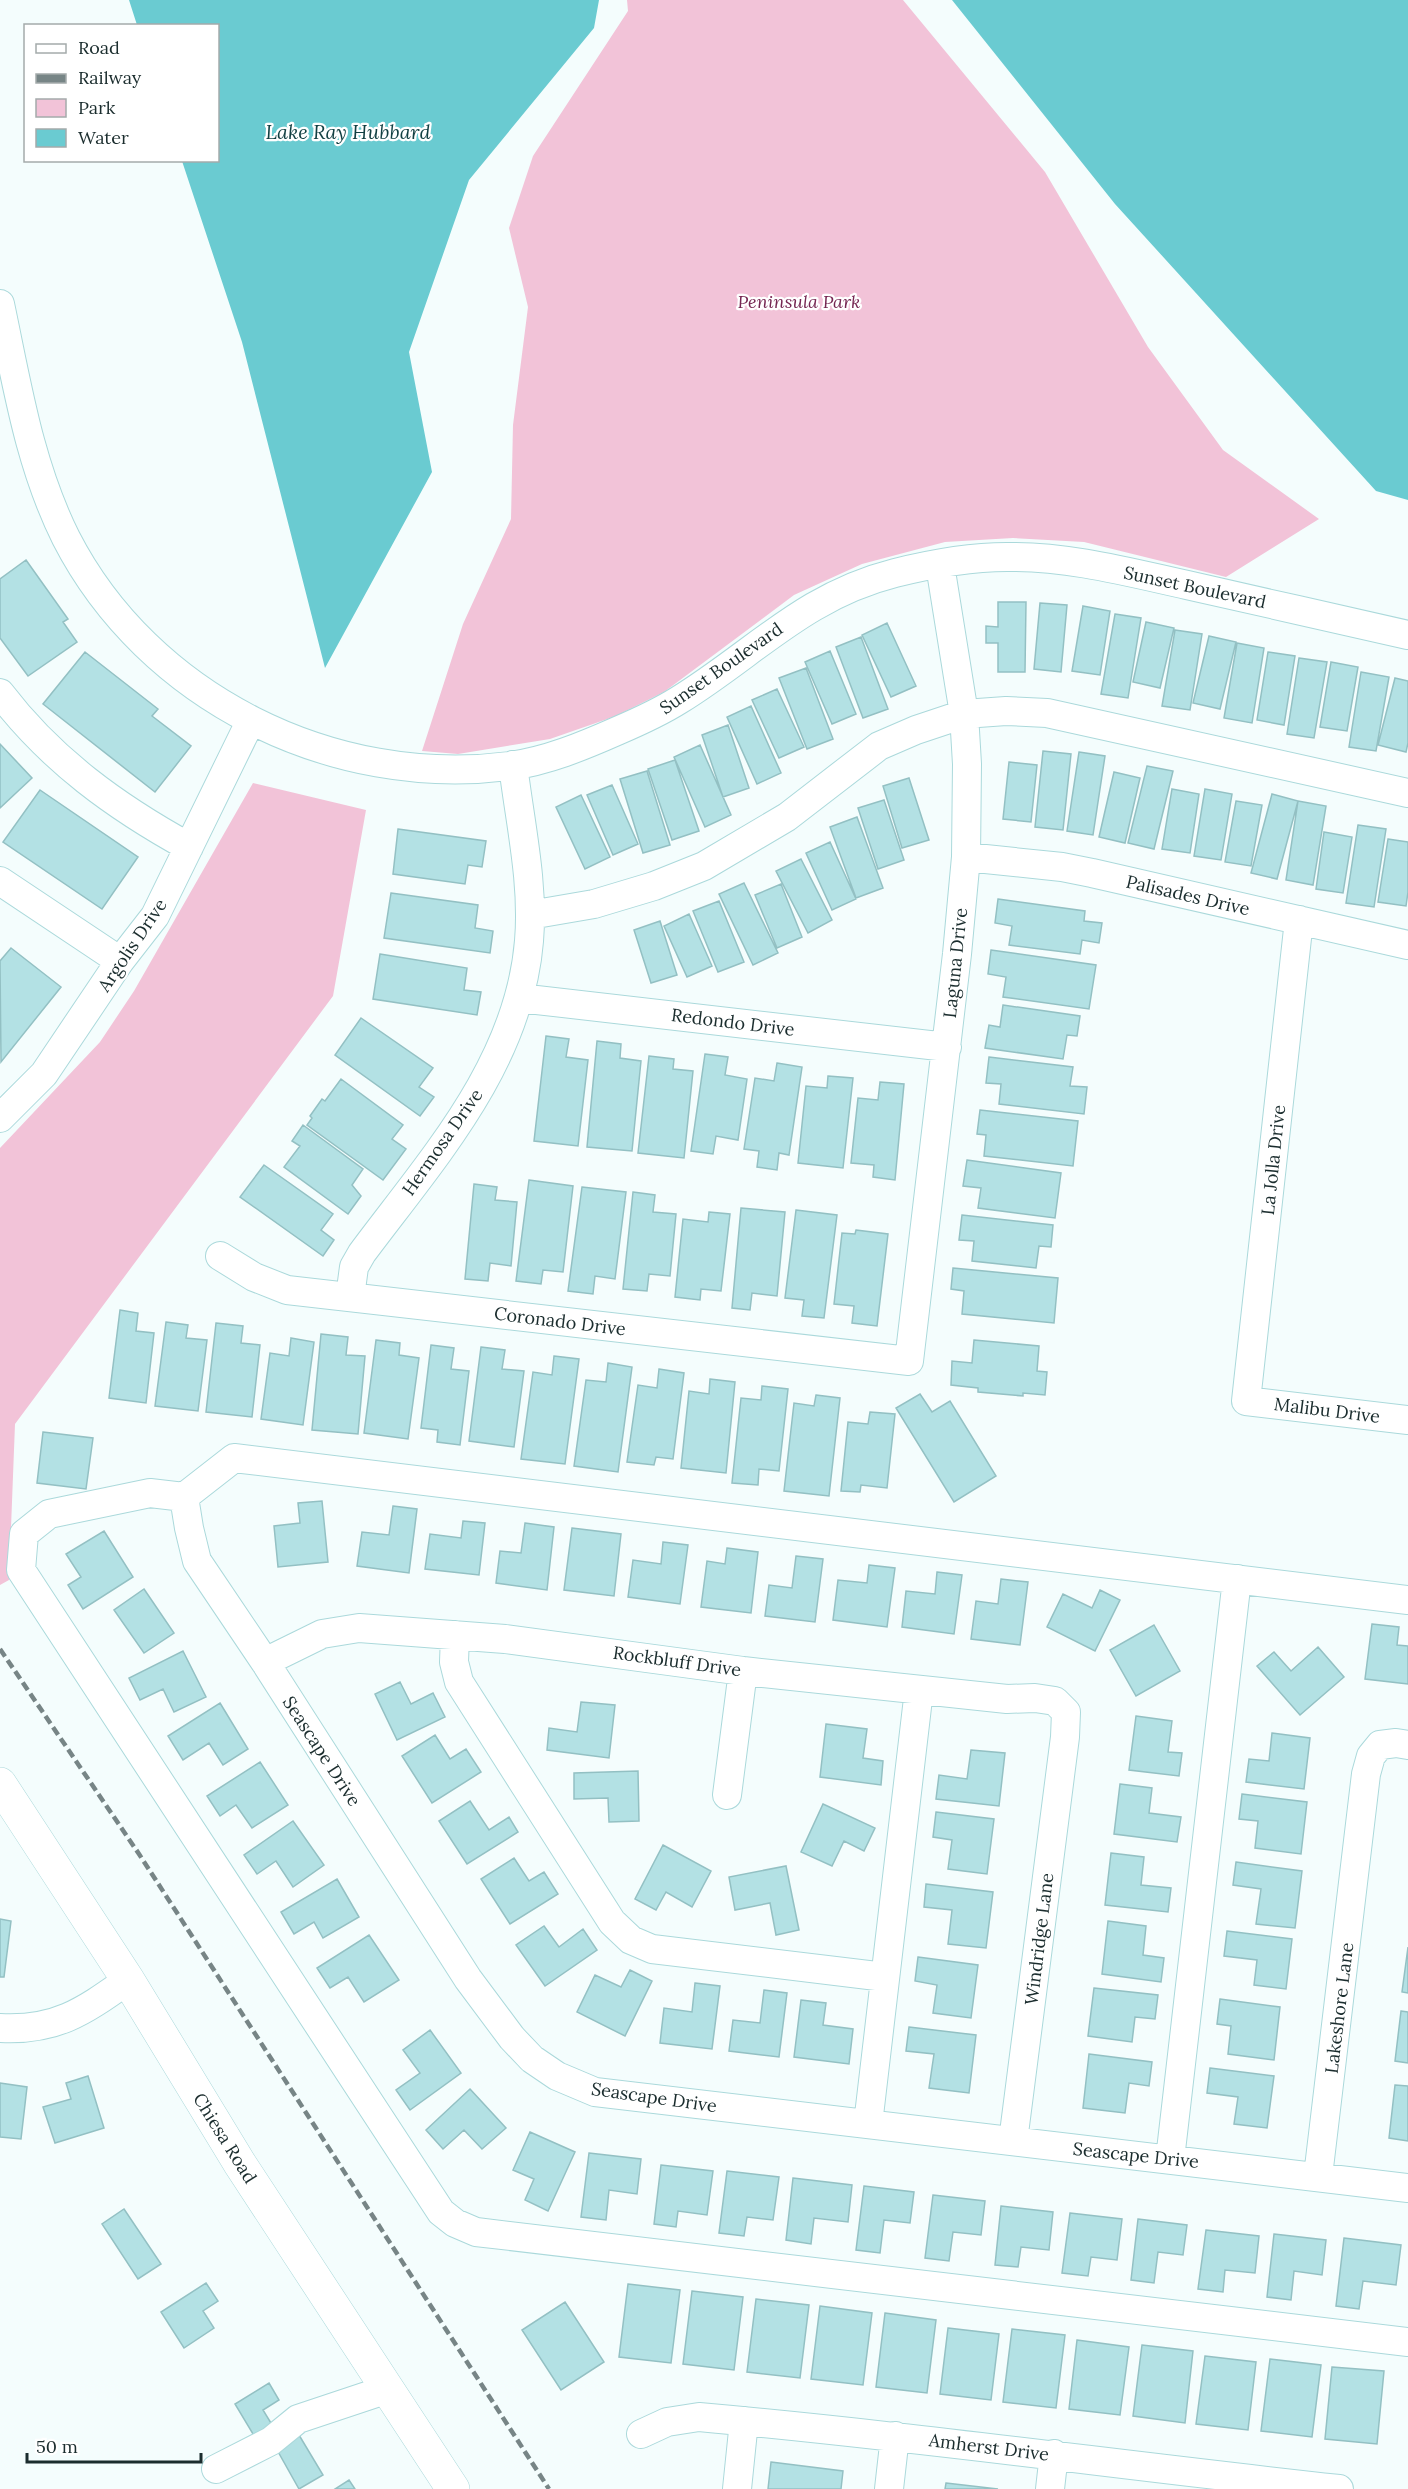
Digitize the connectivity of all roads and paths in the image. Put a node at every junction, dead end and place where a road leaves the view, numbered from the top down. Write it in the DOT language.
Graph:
graph roads {
  1 [pos="0,304"];
  2 [pos="6,358"];
  3 [pos="940,565"];
  4 [pos="1408,635"];
  5 [pos="0,693"];
  6 [pos="963,714"];
  7 [pos="251,720"];
  8 [pos="513,765"];
  9 [pos="1408,793"];
  10 [pos="189,847"];
  11 [pos="966,857"];
  12 [pos="3,891"];
  13 [pos="530,915"];
  14 [pos="1299,920"];
  15 [pos="1408,945"];
  16 [pos="120,961"];
  17 [pos="519,998"];
  18 [pos="946,1047"];
  19 [pos="0,1118"];
  20 [pos="220,1256"];
  21 [pos="350,1297"];
  22 [pos="909,1361"];
  23 [pos="1246,1401"];
  24 [pos="1408,1420"];
  25 [pos="184,1497"];
  26 [pos="1237,1579"];
  27 [pos="1408,1600"];
  28 [pos="455,1635"];
  29 [pos="265,1662"];
  30 [pos="742,1671"];
  31 [pos="919,1690"];
  32 [pos="1065,1737"];
  33 [pos="1408,1745"];
  34 [pos="0,1784"];
  35 [pos="727,1795"];
  36 [pos="885,1977"];
  37 [pos="128,1980"];
  38 [pos="0,2028"];
  39 [pos="868,2124"];
  40 [pos="1013,2141"];
  41 [pos="1170,2159"];
  42 [pos="1318,2176"];
  43 [pos="1408,2188"];
  44 [pos="1408,2342"];
  45 [pos="388,2389"];
  46 [pos="744,2421"];
  47 [pos="641,2434"];
  48 [pos="895,2436"];
  49 [pos="1054,2454"];
  50 [pos="216,2469"];
  51 [pos="1202,2482"];
  52 [pos="453,2489"];
  53 [pos="737,2489"];
  54 [pos="889,2489"];
  55 [pos="1050,2489"];
  56 [pos="1339,2489"];
  1 -- 2 [label="street, Sunset Boulevard"];
  2 -- 7 [label="street, Sunset Boulevard"];
  3 -- 4 [label="street, Sunset Boulevard"];
  3 -- 6 [label="street, Laguna Drive"];
  3 -- 8 [label="street, Sunset Boulevard"];
  5 -- 10 [label="street"];
  6 -- 9 [label="street"];
  6 -- 11 [label="street, Laguna Drive"];
  6 -- 13 [label="street"];
  7 -- 8 [label="street, Sunset Boulevard"];
  7 -- 10 [label="street, Argolis Drive"];
  8 -- 13 [label="street, Hermosa Drive"];
  10 -- 16 [label="street, Argolis Drive"];
  11 -- 14 [label="street, Palisades Drive"];
  11 -- 18 [label="street, Laguna Drive"];
  12 -- 16 [label="street"];
  13 -- 17 [label="street, Hermosa Drive"];
  14 -- 15 [label="street, Palisades Drive"];
  14 -- 23 [label="street, La Jolla Drive"];
  16 -- 19 [label="street, Argolis Drive"];
  17 -- 18 [label="street, Redondo Drive"];
  17 -- 21 [label="street, Hermosa Drive"];
  18 -- 22 [label="street, Laguna Drive"];
  20 -- 21 [label="street, Coronado Drive"];
  21 -- 22 [label="street, Coronado Drive"];
  23 -- 24 [label="street, Malibu Drive"];
  25 -- 26 [label="street"];
  25 -- 29 [label="street, Seascape Drive"];
  25 -- 44 [label="street"];
  26 -- 27 [label="street"];
  26 -- 41 [label="street"];
  28 -- 29 [label="street, Rockbluff Drive"];
  28 -- 30 [label="street, Rockbluff Drive"];
  28 -- 36 [label="street"];
  29 -- 39 [label="street, Seascape Drive"];
  30 -- 31 [label="street, Rockbluff Drive"];
  30 -- 35 [label="street"];
  31 -- 32 [label="street, Rockbluff Drive"];
  31 -- 36 [label="street"];
  32 -- 40 [label="street, Windridge Lane"];
  33 -- 42 [label="street, Lakeshore Lane"];
  34 -- 37 [label="main road, Chiesa Road"];
  36 -- 39 [label="street"];
  37 -- 38 [label="street"];
  37 -- 45 [label="main road, Chiesa Road"];
  39 -- 40 [label="street, Seascape Drive"];
  40 -- 41 [label="street, Seascape Drive"];
  41 -- 42 [label="street, Seascape Drive"];
  42 -- 43 [label="street, Seascape Drive"];
  45 -- 50 [label="street"];
  45 -- 52 [label="main road, Chiesa Road"];
  46 -- 47 [label="street, Amherst Drive"];
  46 -- 48 [label="street, Amherst Drive"];
  46 -- 53 [label="street"];
  48 -- 49 [label="street, Amherst Drive"];
  48 -- 54 [label="street"];
  49 -- 51 [label="street, Amherst Drive"];
  49 -- 55 [label="street"];
  51 -- 56 [label="street, Amherst Drive"];
}
